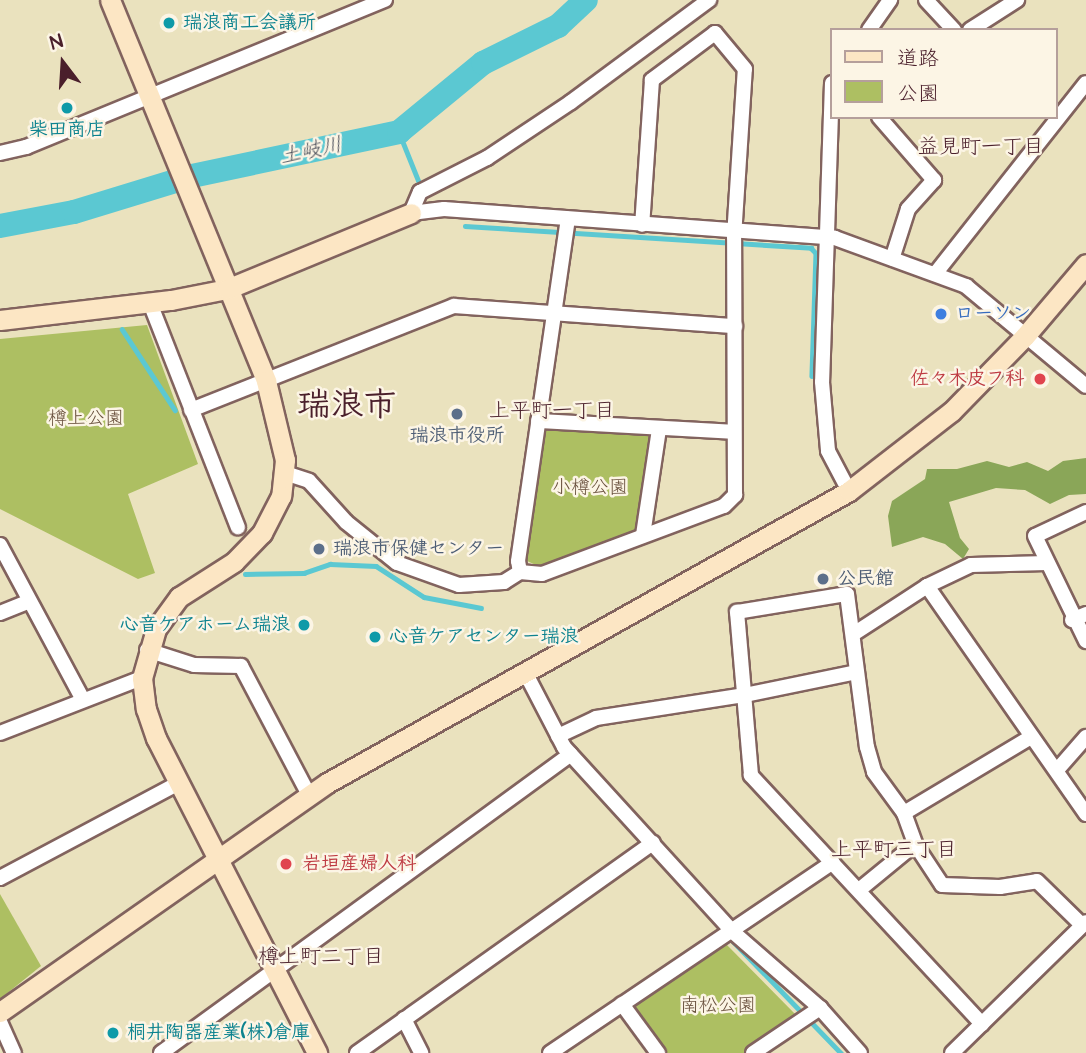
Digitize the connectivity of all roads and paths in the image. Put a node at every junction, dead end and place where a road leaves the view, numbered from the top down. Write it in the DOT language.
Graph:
graph roads {
  1 [pos="110,0"];
  2 [pos="385,0"];
  3 [pos="709,0"];
  4 [pos="890,0"];
  5 [pos="926,0"];
  6 [pos="1017,0"];
  7 [pos="363,5"];
  8 [pos="870,28"];
  9 [pos="952,28"];
  10 [pos="973,28"];
  11 [pos="1086,83"];
  12 [pos="148,98"];
  13 [pos="1058,116"];
  14 [pos="830,119"];
  15 [pos="881,119"];
  16 [pos="1055,119"];
  17 [pos="0,153"];
  18 [pos="411,214"];
  19 [pos="642,225"];
  20 [pos="566,227"];
  21 [pos="825,236"];
  22 [pos="735,239"];
  23 [pos="892,259"];
  24 [pos="1086,264"];
  25 [pos="935,274"];
  26 [pos="226,289"];
  27 [pos="150,303"];
  28 [pos="554,314"];
  29 [pos="0,320"];
  30 [pos="735,326"];
  31 [pos="1025,336"];
  32 [pos="266,381"];
  33 [pos="1086,386"];
  34 [pos="191,410"];
  35 [pos="538,421"];
  36 [pos="659,429"];
  37 [pos="734,432"];
  38 [pos="285,473"];
  39 [pos="849,491"];
  40 [pos="1086,512"];
  41 [pos="238,527"];
  42 [pos="643,535"];
  43 [pos="0,545"];
  44 [pos="1047,563"];
  45 [pos="520,572"];
  46 [pos="927,586"];
  47 [pos="29,601"];
  48 [pos="0,614"];
  49 [pos="1086,614"];
  50 [pos="1072,620"];
  51 [pos="855,633"];
  52 [pos="1086,641"];
  53 [pos="147,650"];
  54 [pos="857,671"];
  55 [pos="525,672"];
  56 [pos="142,678"];
  57 [pos="745,695"];
  58 [pos="82,698"];
  59 [pos="0,733"];
  60 [pos="558,736"];
  61 [pos="1031,737"];
  62 [pos="1086,737"];
  63 [pos="570,754"];
  64 [pos="1058,769"];
  65 [pos="179,783"];
  66 [pos="309,795"];
  67 [pos="904,813"];
  68 [pos="1086,814"];
  69 [pos="653,843"];
  70 [pos="915,844"];
  71 [pos="218,860"];
  72 [pos="833,862"];
  73 [pos="0,878"];
  74 [pos="859,890"];
  75 [pos="1084,923"];
  76 [pos="733,932"];
  77 [pos="273,971"];
  78 [pos="622,1004"];
  79 [pos="820,1008"];
  80 [pos="0,1012"];
  81 [pos="404,1019"];
  82 [pos="0,1022"];
  83 [pos="982,1024"];
  84 [pos="14,1053"];
  85 [pos="161,1053"];
  86 [pos="317,1053"];
  87 [pos="357,1053"];
  88 [pos="421,1053"];
  89 [pos="550,1053"];
  90 [pos="658,1053"];
  91 [pos="753,1053"];
  92 [pos="860,1053"];
  93 [pos="952,1053"];
  1 -- 12 [label="street"];
  2 -- 7 [label="street"];
  3 -- 18 [label="street"];
  4 -- 8 [label="street"];
  5 -- 9 [label="street"];
  6 -- 10 [label="street"];
  7 -- 12 [label="street"];
  11 -- 13 [label="street"];
  12 -- 17 [label="street"];
  12 -- 26 [label="street"];
  14 -- 21 [label="street"];
  15 -- 23 [label="street"];
  16 -- 25 [label="street"];
  18 -- 20 [label="street"];
  18 -- 26 [label="street"];
  19 -- 20 [label="street"];
  19 -- 22 [label="street"];
  19 -- 22 [label="street"];
  20 -- 28 [label="street"];
  21 -- 22 [label="street"];
  21 -- 23 [label="street"];
  21 -- 39 [label="street"];
  22 -- 30 [label="street"];
  23 -- 25 [label="street"];
  24 -- 31 [label="street"];
  25 -- 31 [label="street"];
  26 -- 27 [label="street"];
  26 -- 32 [label="street"];
  27 -- 29 [label="street"];
  27 -- 34 [label="street"];
  28 -- 30 [label="street"];
  28 -- 32 [label="street"];
  28 -- 35 [label="street"];
  30 -- 37 [label="street"];
  31 -- 33 [label="street"];
  31 -- 39 [label="street"];
  32 -- 34 [label="street"];
  32 -- 38 [label="street"];
  34 -- 41 [label="street"];
  35 -- 36 [label="street"];
  35 -- 45 [label="street"];
  36 -- 37 [label="street"];
  36 -- 42 [label="street"];
  37 -- 42 [label="street"];
  38 -- 45 [label="street"];
  38 -- 53 [label="street"];
  39 -- 55 [label="street"];
  40 -- 44 [label="street"];
  42 -- 45 [label="street"];
  43 -- 47 [label="street"];
  44 -- 46 [label="street"];
  44 -- 50 [label="street"];
  46 -- 51 [label="street"];
  46 -- 61 [label="street"];
  47 -- 48 [label="street"];
  47 -- 58 [label="street"];
  49 -- 50 [label="street"];
  50 -- 52 [label="street"];
  51 -- 54 [label="street"];
  51 -- 57 [label="street"];
  53 -- 56 [label="street"];
  53 -- 66 [label="street"];
  54 -- 57 [label="street"];
  54 -- 67 [label="street"];
  55 -- 60 [label="street"];
  55 -- 66 [label="street"];
  56 -- 58 [label="street"];
  56 -- 65 [label="street"];
  57 -- 60 [label="street"];
  57 -- 72 [label="street"];
  58 -- 59 [label="street"];
  60 -- 63 [label="street"];
  61 -- 64 [label="street"];
  61 -- 67 [label="street"];
  62 -- 64 [label="street"];
  63 -- 69 [label="street"];
  63 -- 77 [label="street"];
  64 -- 68 [label="street"];
  65 -- 71 [label="street"];
  65 -- 73 [label="street"];
  66 -- 71 [label="street"];
  67 -- 70 [label="street"];
  69 -- 76 [label="street"];
  69 -- 81 [label="street"];
  70 -- 74 [label="street"];
  70 -- 75 [label="street"];
  71 -- 77 [label="street"];
  71 -- 80 [label="street"];
  72 -- 74 [label="street"];
  72 -- 76 [label="street"];
  74 -- 83 [label="street"];
  75 -- 83 [label="street"];
  76 -- 78 [label="street"];
  76 -- 79 [label="street"];
  77 -- 85 [label="street"];
  77 -- 86 [label="street"];
  78 -- 89 [label="street"];
  78 -- 90 [label="street"];
  79 -- 91 [label="street"];
  79 -- 92 [label="street"];
  81 -- 87 [label="street"];
  81 -- 88 [label="street"];
  82 -- 84 [label="street"];
  83 -- 93 [label="street"];
}
